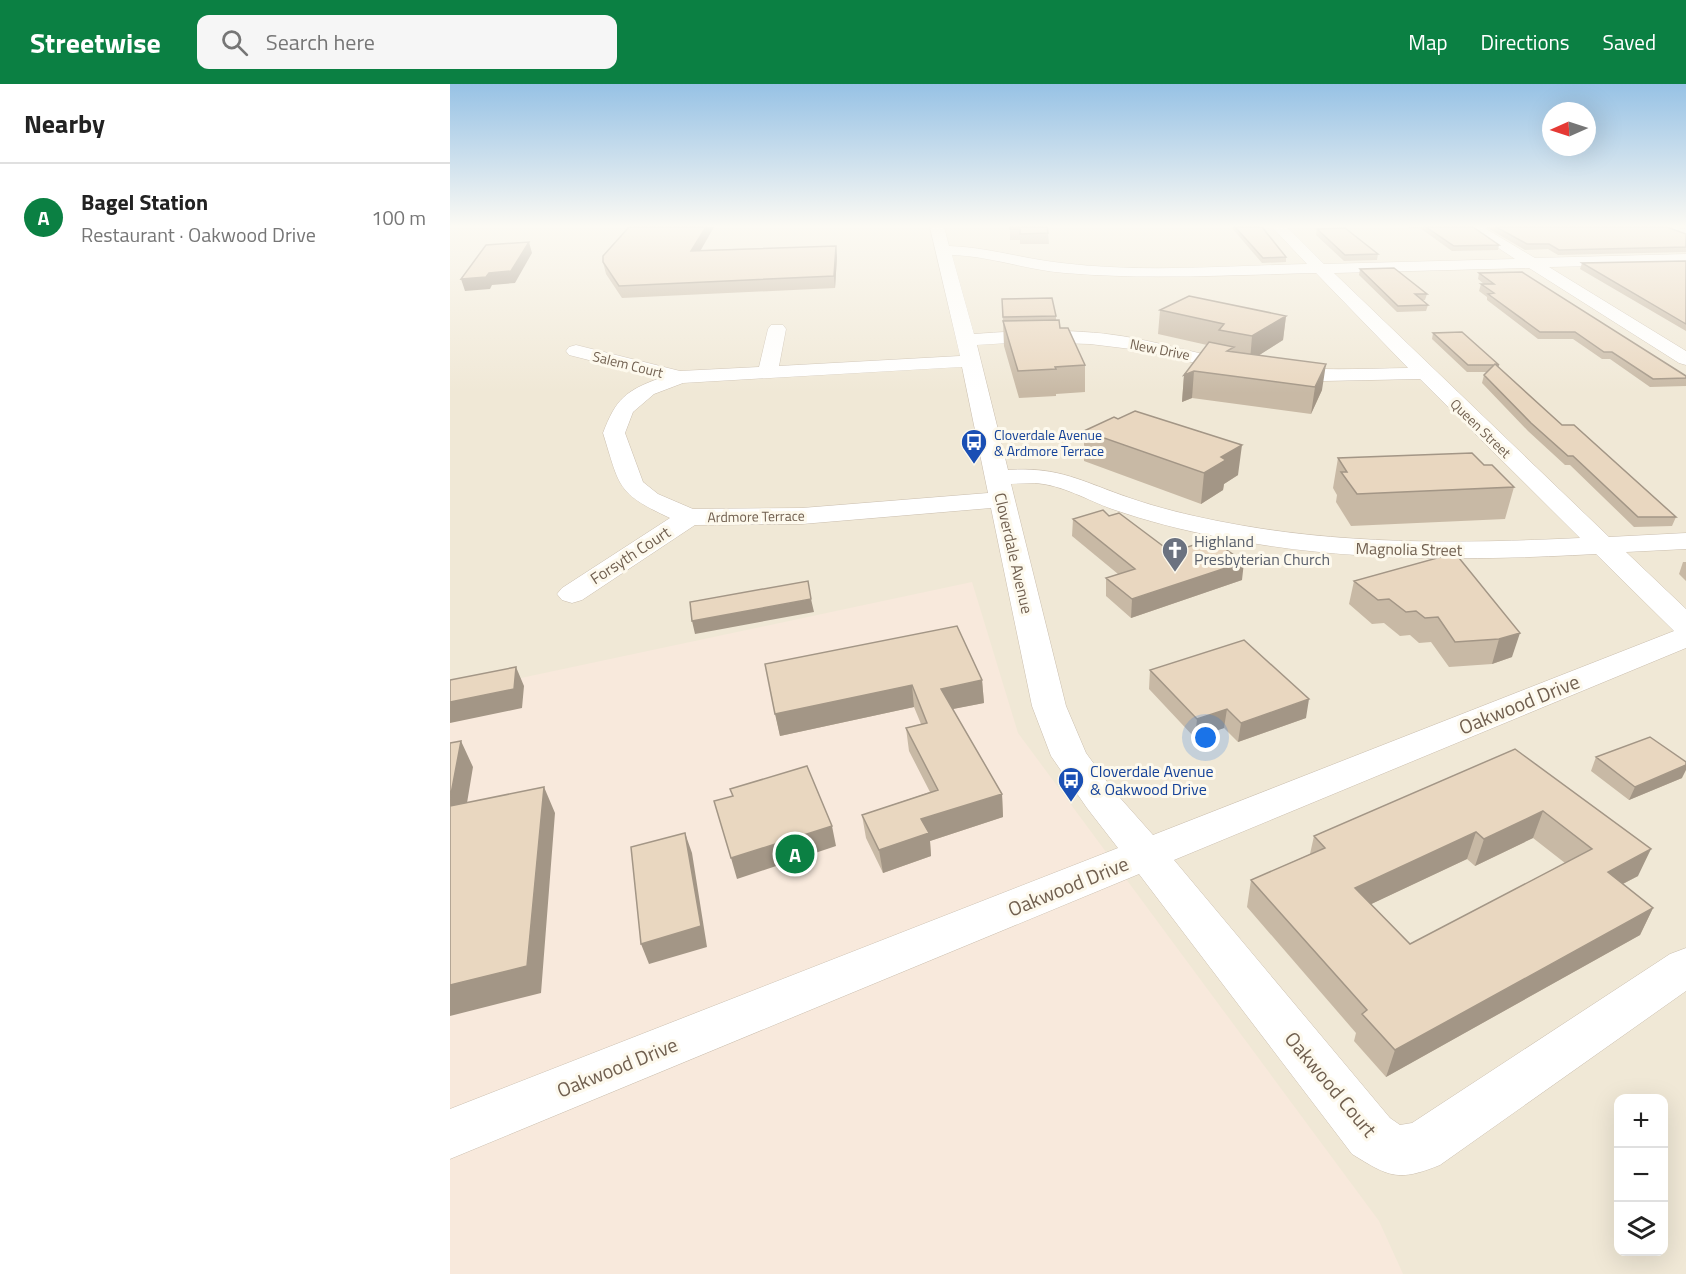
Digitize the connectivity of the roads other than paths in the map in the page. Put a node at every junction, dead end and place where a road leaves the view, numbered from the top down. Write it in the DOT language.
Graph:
graph roads {
  1 [pos="952,283"];
  2 [pos="1334,283"];
  3 [pos="1566,283"];
  4 [pos="777,329"];
  5 [pos="576,351"];
  6 [pos="968,351"];
  7 [pos="1686,358"];
  8 [pos="768,372"];
  9 [pos="1425,373"];
  10 [pos="680,377"];
  11 [pos="999,489"];
  12 [pos="689,517"];
  13 [pos="1686,541"];
  14 [pos="1601,544"];
  15 [pos="572,594"];
  16 [pos="1686,626"];
  17 [pos="1686,637"];
  18 [pos="1146,854"];
  19 [pos="1686,967"];
  20 [pos="450,1134"];
  1 -- 6 [label="street, Cloverdale Avenue"];
  2 -- 9 [label="street, Queen Street"];
  3 -- 7 [label="street"];
  4 -- 8 [label="street"];
  5 -- 10 [label="street, Salem Court"];
  6 -- 8 [label="street, Ardmore Terrace"];
  6 -- 9 [label="street, New Drive"];
  6 -- 11 [label="street, Cloverdale Avenue"];
  8 -- 10 [label="street, Ardmore Terrace"];
  9 -- 14 [label="street, Queen Street"];
  10 -- 12 [label="street, Ardmore Terrace"];
  11 -- 12 [label="street, Ardmore Terrace"];
  11 -- 14 [label="street, Magnolia Street"];
  11 -- 18 [label="street, Cloverdale Avenue"];
  12 -- 15 [label="street, Forsyth Court"];
  13 -- 14 [label="street, Magnolia Street"];
  14 -- 16 [label="street, Queen Street"];
  17 -- 18 [label="street, Oakwood Drive"];
  18 -- 19 [label="street, Oakwood Court"];
  18 -- 20 [label="street, Oakwood Drive"];
}
